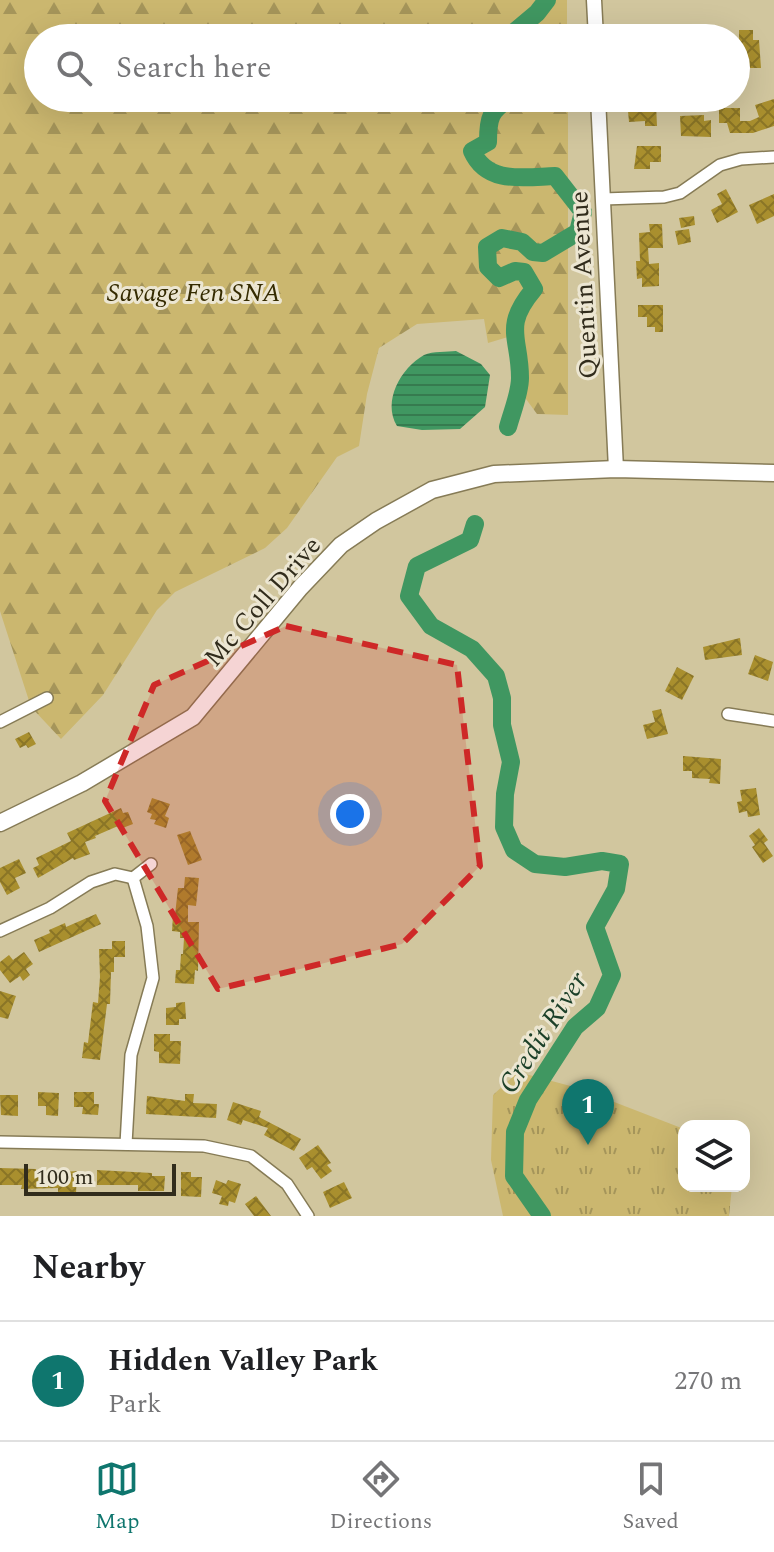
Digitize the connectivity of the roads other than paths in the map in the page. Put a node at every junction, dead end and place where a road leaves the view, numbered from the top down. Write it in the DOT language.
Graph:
graph roads {
  1 [pos="594,0"];
  2 [pos="595,24"];
  3 [pos="599,112"];
  4 [pos="774,157"];
  5 [pos="603,199"];
  6 [pos="616,469"];
  7 [pos="774,473"];
  8 [pos="47,698"];
  9 [pos="728,714"];
  10 [pos="774,721"];
  11 [pos="0,722"];
  12 [pos="0,823"];
  13 [pos="151,864"];
  14 [pos="133,878"];
  15 [pos="0,931"];
  16 [pos="0,1142"];
  17 [pos="126,1144"];
  18 [pos="308,1216"];
  1 -- 2 [label="street"];
  3 -- 5 [label="street, Quentin Avenue"];
  4 -- 5 [label="street"];
  5 -- 6 [label="street, Quentin Avenue"];
  6 -- 7 [label="main road, Mc Coll Drive"];
  6 -- 12 [label="main road, Mc Coll Drive"];
  8 -- 11 [label="street"];
  9 -- 10 [label="street"];
  13 -- 14 [label="street"];
  14 -- 15 [label="street"];
  14 -- 17 [label="street"];
  16 -- 17 [label="street"];
  17 -- 18 [label="street"];
}
